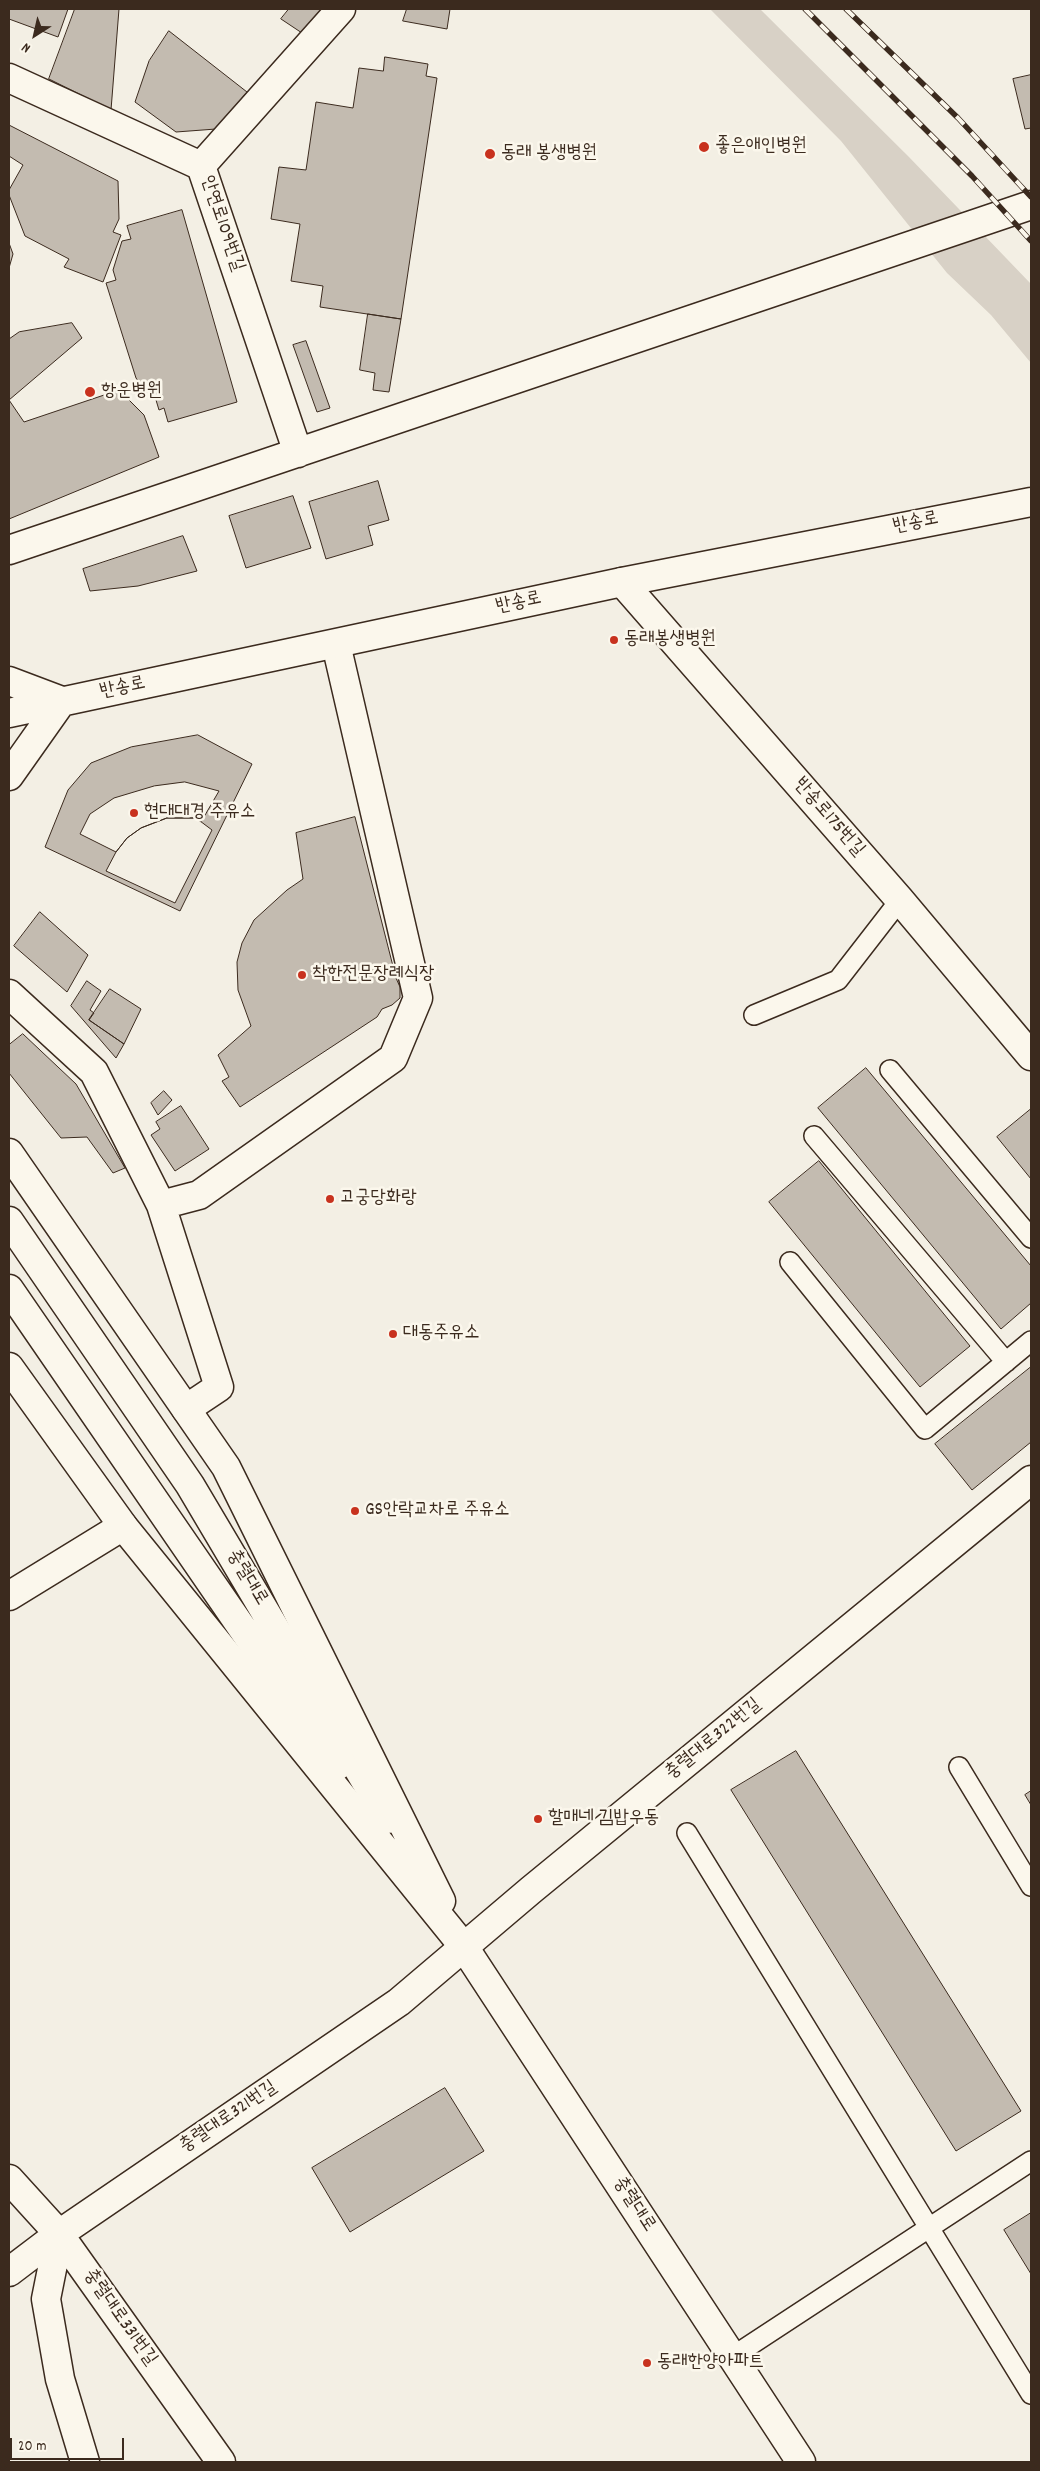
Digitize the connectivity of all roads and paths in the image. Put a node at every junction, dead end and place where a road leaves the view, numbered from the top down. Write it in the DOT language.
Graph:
graph roads {
  1 [pos="342,9"];
  2 [pos="9,78"];
  3 [pos="201,166"];
  4 [pos="1031,205"];
  5 [pos="298,453"];
  6 [pos="1031,502"];
  7 [pos="9,550"];
  8 [pos="622,582"];
  9 [pos="336,644"];
  10 [pos="9,681"];
  11 [pos="62,701"];
  12 [pos="9,712"];
  13 [pos="9,776"];
  14 [pos="900,900"];
  15 [pos="9,994"];
  16 [pos="754,1015"];
  17 [pos="1031,1056"];
  18 [pos="890,1070"];
  19 [pos="814,1136"];
  20 [pos="9,1153"];
  21 [pos="161,1205"];
  22 [pos="9,1221"];
  23 [pos="1031,1238"];
  24 [pos="790,1262"];
  25 [pos="9,1289"];
  26 [pos="1031,1341"];
  27 [pos="1006,1362"];
  28 [pos="9,1367"];
  29 [pos="186,1409"];
  30 [pos="1031,1480"];
  31 [pos="123,1526"];
  32 [pos="9,1596"];
  33 [pos="958,1767"];
  34 [pos="687,1833"];
  35 [pos="1031,1886"];
  36 [pos="464,1947"];
  37 [pos="399,2002"];
  38 [pos="1031,2161"];
  39 [pos="9,2179"];
  40 [pos="929,2227"];
  41 [pos="59,2234"];
  42 [pos="9,2272"];
  43 [pos="732,2357"];
  44 [pos="1031,2394"];
  45 [pos="85,2462"];
  46 [pos="221,2462"];
  47 [pos="801,2462"];
  1 -- 3 [label="street"];
  2 -- 3 [label="street, 안연로109번길"];
  3 -- 5 [label="street, 안연로109번길"];
  4 -- 5 [label="street"];
  5 -- 7 [label="street"];
  6 -- 8 [label="street, 반송로"];
  8 -- 9 [label="street, 반송로"];
  8 -- 14 [label="street, 반송로175번길"];
  9 -- 11 [label="street, 반송로"];
  9 -- 21 [label="street"];
  10 -- 11 [label="street"];
  11 -- 12 [label="street, 반송로"];
  11 -- 13 [label="street"];
  14 -- 16 [label="lane"];
  14 -- 17 [label="street, 반송로175번길"];
  15 -- 21 [label="street"];
  18 -- 23 [label="lane"];
  19 -- 27 [label="lane"];
  20 -- 29 [label="street"];
  21 -- 29 [label="street"];
  22 -- 36 [label="street, 충렬대로"];
  24 -- 27 [label="lane"];
  25 -- 36 [label="street, 충렬대로"];
  26 -- 27 [label="lane"];
  28 -- 31 [label="street"];
  29 -- 36 [label="street"];
  30 -- 36 [label="street, 충렬대로322번길"];
  31 -- 32 [label="street"];
  31 -- 36 [label="street"];
  33 -- 35 [label="lane"];
  34 -- 40 [label="lane"];
  36 -- 37 [label="street, 충렬대로322번길"];
  36 -- 43 [label="street, 충렬대로"];
  37 -- 41 [label="street, 충렬대로321번길"];
  38 -- 40 [label="lane"];
  39 -- 41 [label="street, 충렬대로331번길"];
  40 -- 43 [label="lane"];
  40 -- 44 [label="lane"];
  41 -- 42 [label="street, 충렬대로321번길"];
  41 -- 45 [label="street"];
  41 -- 46 [label="street, 충렬대로331번길"];
  43 -- 47 [label="street, 충렬대로"];
}
